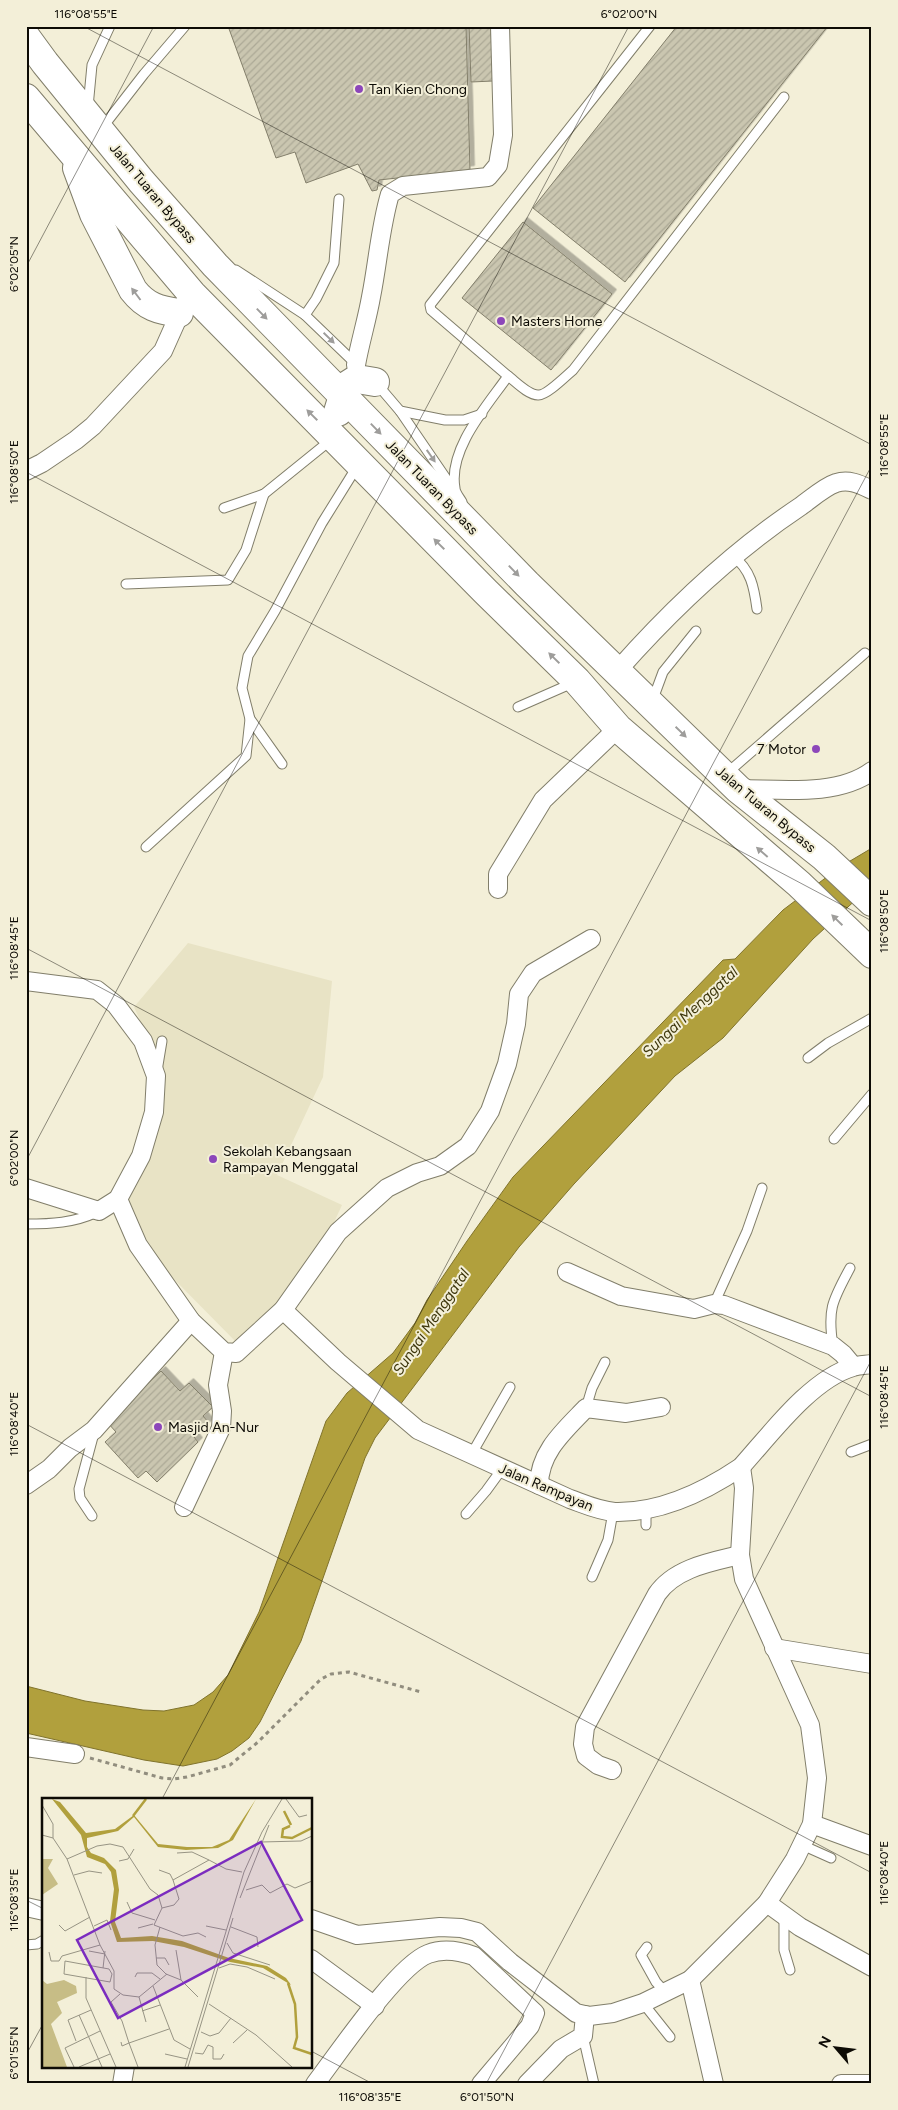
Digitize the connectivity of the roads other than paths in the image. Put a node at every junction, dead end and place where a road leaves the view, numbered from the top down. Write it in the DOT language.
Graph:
graph roads {
  1 [pos="110,26"];
  2 [pos="186,26"];
  3 [pos="500,26"];
  4 [pos="650,26"];
  5 [pos="26,37"];
  6 [pos="26,63"];
  7 [pos="784,97"];
  8 [pos="26,98"];
  9 [pos="94,122"];
  10 [pos="73,155"];
  11 [pos="339,199"];
  12 [pos="203,252"];
  13 [pos="186,304"];
  14 [pos="305,316"];
  15 [pos="366,373"];
  16 [pos="508,376"];
  17 [pos="342,395"];
  18 [pos="400,411"];
  19 [pos="482,414"];
  20 [pos="347,450"];
  21 [pos="26,471"];
  22 [pos="454,490"];
  23 [pos="872,490"];
  24 [pos="264,494"];
  25 [pos="224,508"];
  26 [pos="491,547"];
  27 [pos="733,556"];
  28 [pos="126,584"];
  29 [pos="758,609"];
  30 [pos="696,630"];
  31 [pos="865,653"];
  32 [pos="618,670"];
  33 [pos="577,681"];
  34 [pos="651,703"];
  35 [pos="518,707"];
  36 [pos="250,719"];
  37 [pos="618,728"];
  38 [pos="282,764"];
  39 [pos="872,771"];
  40 [pos="731,782"];
  41 [pos="146,847"];
  42 [pos="498,889"];
  43 [pos="872,902"];
  44 [pos="591,939"];
  45 [pos="872,954"];
  46 [pos="26,981"];
  47 [pos="872,1018"];
  48 [pos="162,1041"];
  49 [pos="808,1058"];
  50 [pos="156,1076"];
  51 [pos="872,1094"];
  52 [pos="834,1139"];
  53 [pos="26,1188"];
  54 [pos="762,1188"];
  55 [pos="118,1199"];
  56 [pos="98,1211"];
  57 [pos="26,1224"];
  58 [pos="850,1268"];
  59 [pos="567,1272"];
  60 [pos="714,1304"];
  61 [pos="284,1310"];
  62 [pos="192,1321"];
  63 [pos="833,1346"];
  64 [pos="224,1352"];
  65 [pos="606,1362"];
  66 [pos="872,1364"];
  67 [pos="853,1366"];
  68 [pos="510,1387"];
  69 [pos="661,1407"];
  70 [pos="586,1408"];
  71 [pos="94,1430"];
  72 [pos="872,1444"];
  73 [pos="851,1452"];
  74 [pos="471,1455"];
  75 [pos="741,1467"];
  76 [pos="502,1468"];
  77 [pos="26,1485"];
  78 [pos="539,1485"];
  79 [pos="184,1507"];
  80 [pos="613,1512"];
  81 [pos="466,1514"];
  82 [pos="92,1516"];
  83 [pos="740,1556"];
  84 [pos="592,1577"];
  85 [pos="774,1648"];
  86 [pos="872,1664"];
  87 [pos="26,1746"];
  88 [pos="75,1754"];
  89 [pos="612,1770"];
  90 [pos="812,1824"];
  91 [pos="802,1845"];
  92 [pos="872,1846"];
  93 [pos="831,1858"];
  94 [pos="767,1903"];
  95 [pos="26,1908"];
  96 [pos="42,1911"];
  97 [pos="784,1917"];
  98 [pos="312,1919"];
  99 [pos="42,1941"];
  100 [pos="26,1945"];
  101 [pos="647,1947"];
  102 [pos="312,1960"];
  103 [pos="872,1967"];
  104 [pos="790,1970"];
  105 [pos="690,1980"];
  106 [pos="665,1992"];
  107 [pos="643,2003"];
  108 [pos="375,2006"];
  109 [pos="585,2015"];
  110 [pos="583,2036"];
  111 [pos="670,2037"];
  112 [pos="126,2068"];
  113 [pos="122,2084"];
  114 [pos="315,2084"];
  115 [pos="481,2084"];
  116 [pos="526,2084"];
  117 [pos="594,2084"];
  118 [pos="714,2084"];
  119 [pos="841,2084"];
  120 [pos="872,2084"];
  1 -- 9 [label="lane"];
  2 -- 9 [label="lane"];
  3 -- 15 [label="street"];
  4 -- 16 [label="lane"];
  5 -- 9 [label="highway, Jalan Tuaran Bypass"];
  6 -- 13 [label="highway"];
  7 -- 16 [label="lane"];
  8 -- 10 [label="highway"];
  9 -- 12 [label="highway, Jalan Tuaran Bypass"];
  10 -- 13 [label="highway"];
  13 -- 10 [label="highway, one-way"];
  11 -- 14 [label="lane"];
  12 -- 14 [label="lane"];
  12 -- 17 [label="highway, Jalan Tuaran Bypass, one-way"];
  20 -- 13 [label="highway, one-way"];
  13 -- 21 [label="street"];
  14 -- 15 [label="lane, one-way"];
  15 -- 17 [label="highway"];
  15 -- 18 [label="lane"];
  16 -- 19 [label="lane"];
  17 -- 20 [label="highway"];
  17 -- 26 [label="highway, Jalan Tuaran Bypass, one-way"];
  18 -- 19 [label="lane"];
  18 -- 22 [label="lane, one-way"];
  19 -- 22 [label="lane"];
  20 -- 24 [label="lane"];
  33 -- 20 [label="highway, one-way"];
  20 -- 36 [label="lane"];
  22 -- 26 [label="lane"];
  23 -- 27 [label="street"];
  24 -- 25 [label="lane"];
  24 -- 28 [label="lane"];
  26 -- 32 [label="highway, Jalan Tuaran Bypass, one-way"];
  27 -- 29 [label="lane"];
  27 -- 32 [label="street"];
  30 -- 34 [label="lane"];
  31 -- 40 [label="lane"];
  32 -- 34 [label="highway, Jalan Tuaran Bypass"];
  33 -- 35 [label="lane"];
  33 -- 37 [label="highway"];
  34 -- 40 [label="highway, Jalan Tuaran Bypass, one-way"];
  36 -- 38 [label="lane"];
  36 -- 41 [label="lane"];
  37 -- 42 [label="street"];
  45 -- 37 [label="highway, one-way"];
  39 -- 40 [label="street"];
  40 -- 43 [label="highway, Jalan Tuaran Bypass"];
  44 -- 61 [label="street"];
  46 -- 50 [label="street"];
  47 -- 49 [label="lane"];
  48 -- 50 [label="lane"];
  50 -- 55 [label="street"];
  51 -- 52 [label="lane"];
  53 -- 56 [label="street"];
  54 -- 60 [label="lane"];
  55 -- 56 [label="street"];
  55 -- 62 [label="street"];
  56 -- 57 [label="lane"];
  58 -- 63 [label="lane"];
  59 -- 60 [label="street"];
  60 -- 63 [label="street"];
  61 -- 64 [label="street"];
  61 -- 74 [label="street, Jalan Rampayan"];
  62 -- 64 [label="street"];
  62 -- 71 [label="street"];
  63 -- 67 [label="street"];
  64 -- 79 [label="street"];
  65 -- 70 [label="lane"];
  66 -- 67 [label="street, Jalan Rampayan"];
  67 -- 75 [label="street, Jalan Rampayan"];
  68 -- 74 [label="lane"];
  69 -- 70 [label="street"];
  70 -- 78 [label="street"];
  71 -- 77 [label="street"];
  71 -- 82 [label="lane"];
  72 -- 73 [label="lane"];
  74 -- 76 [label="street, Jalan Rampayan"];
  75 -- 80 [label="street, Jalan Rampayan"];
  75 -- 83 [label="street"];
  76 -- 78 [label="street, Jalan Rampayan"];
  76 -- 81 [label="lane"];
  78 -- 80 [label="street, Jalan Rampayan"];
  80 -- 84 [label="lane"];
  83 -- 85 [label="street"];
  83 -- 89 [label="street"];
  85 -- 86 [label="street"];
  85 -- 90 [label="street"];
  87 -- 88 [label="street"];
  90 -- 91 [label="street"];
  90 -- 92 [label="street"];
  91 -- 93 [label="lane"];
  91 -- 94 [label="street"];
  94 -- 97 [label="street"];
  94 -- 105 [label="street"];
  95 -- 96 [label="street"];
  97 -- 103 [label="street"];
  97 -- 104 [label="lane"];
  98 -- 109 [label="street"];
  99 -- 100 [label="lane"];
  101 -- 106 [label="lane"];
  102 -- 108 [label="street"];
  105 -- 106 [label="street"];
  105 -- 118 [label="street"];
  106 -- 107 [label="street"];
  107 -- 109 [label="street"];
  107 -- 111 [label="lane"];
  108 -- 114 [label="street"];
  108 -- 115 [label="street"];
  109 -- 110 [label="street"];
  110 -- 116 [label="street"];
  110 -- 117 [label="lane"];
  112 -- 113 [label="street"];
  119 -- 120 [label="street"];
}
